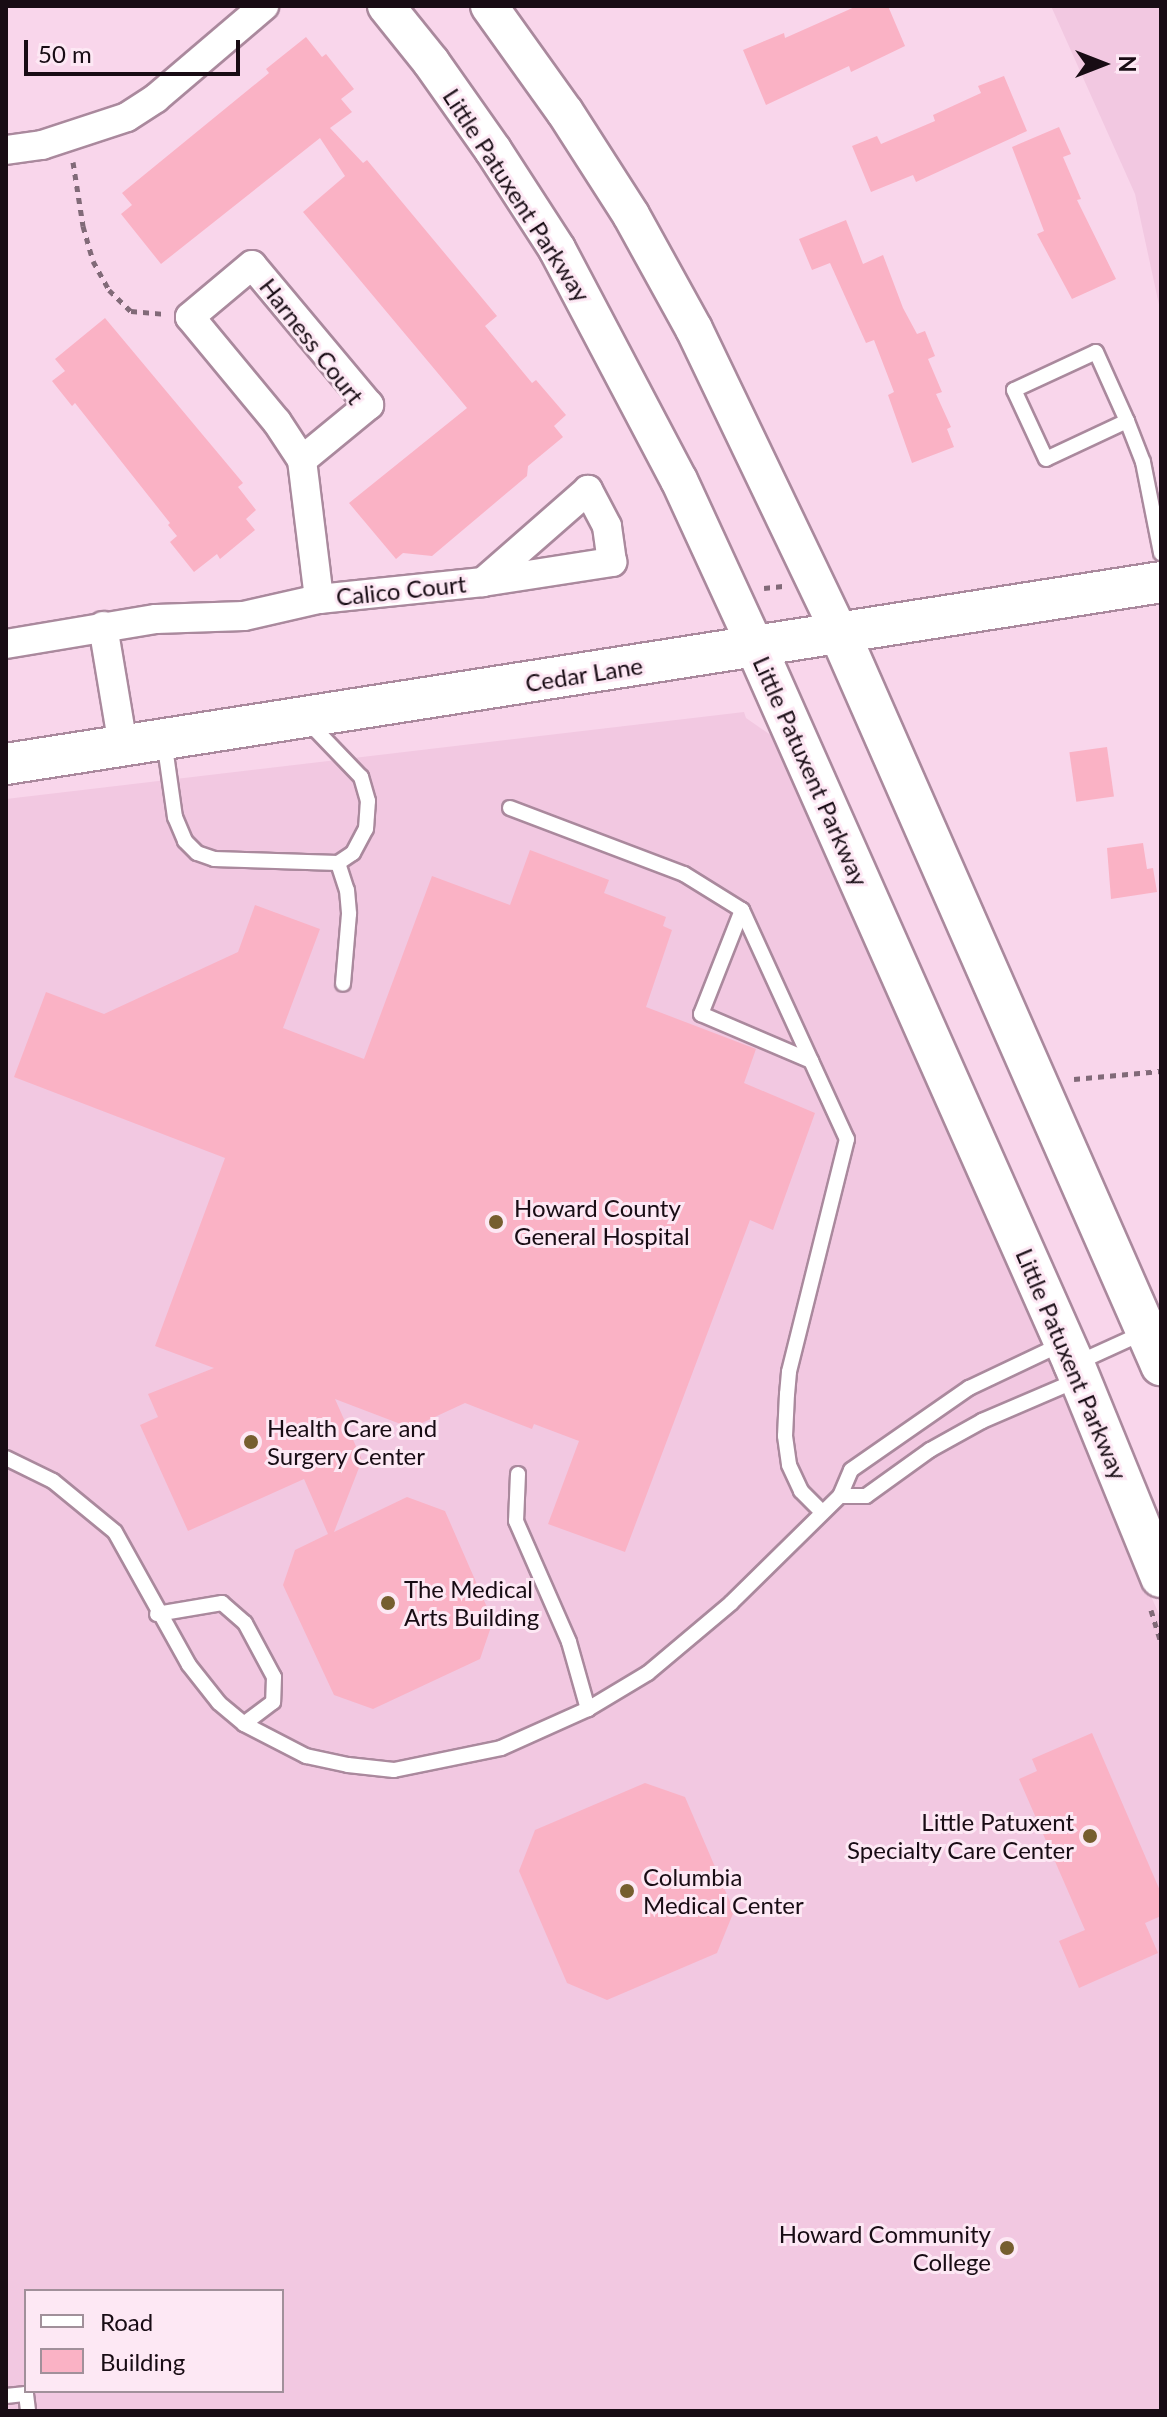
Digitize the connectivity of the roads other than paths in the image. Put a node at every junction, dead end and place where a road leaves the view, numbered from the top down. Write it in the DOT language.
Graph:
graph roads {
  1 [pos="386,6"];
  2 [pos="489,6"];
  3 [pos="261,7"];
  4 [pos="6,150"];
  5 [pos="1127,421"];
  6 [pos="302,460"];
  7 [pos="1161,553"];
  8 [pos="483,582"];
  9 [pos="1161,582"];
  10 [pos="319,599"];
  11 [pos="103,626"];
  12 [pos="839,632"];
  13 [pos="6,644"];
  14 [pos="755,645"];
  15 [pos="303,718"];
  16 [pos="164,740"];
  17 [pos="123,746"];
  18 [pos="6,764"];
  19 [pos="510,808"];
  20 [pos="338,863"];
  21 [pos="742,910"];
  22 [pos="343,984"];
  23 [pos="811,1061"];
  24 [pos="1153,1348"];
  25 [pos="1074,1364"];
  26 [pos="6,1458"];
  27 [pos="518,1474"];
  28 [pos="840,1496"];
  29 [pos="822,1512"];
  30 [pos="1161,1577"];
  31 [pos="157,1614"];
  32 [pos="588,1709"];
  33 [pos="244,1724"];
  34 [pos="6,2396"];
  35 [pos="28,2411"];
  1 -- 14 [label="street, Little Patuxent Parkway"];
  2 -- 12 [label="street"];
  3 -- 4 [label="street"];
  5 -- 5 [label="lane"];
  5 -- 7 [label="lane"];
  6 -- 6 [label="street, Harness Court"];
  6 -- 10 [label="street"];
  8 -- 10 [label="street, Calico Court"];
  9 -- 12 [label="main road, Cedar Lane"];
  10 -- 11 [label="street, Calico Court"];
  11 -- 13 [label="street, Calico Court"];
  11 -- 17 [label="street"];
  12 -- 14 [label="main road, Cedar Lane"];
  12 -- 24 [label="main road"];
  14 -- 15 [label="main road, Cedar Lane"];
  14 -- 25 [label="main road, Little Patuxent Parkway"];
  15 -- 16 [label="main road, Cedar Lane"];
  15 -- 20 [label="lane"];
  16 -- 17 [label="main road, Cedar Lane"];
  16 -- 20 [label="lane"];
  17 -- 18 [label="main road, Cedar Lane"];
  19 -- 21 [label="lane"];
  20 -- 22 [label="lane"];
  21 -- 23 [label="lane"];
  21 -- 23 [label="lane"];
  23 -- 29 [label="lane"];
  24 -- 25 [label="lane"];
  25 -- 28 [label="lane"];
  25 -- 28 [label="lane"];
  25 -- 30 [label="main road, Little Patuxent Parkway"];
  26 -- 31 [label="lane"];
  27 -- 32 [label="lane"];
  28 -- 29 [label="lane"];
  29 -- 32 [label="lane"];
  31 -- 33 [label="lane"];
  31 -- 33 [label="lane"];
  32 -- 33 [label="lane"];
  34 -- 35 [label="lane"];
}
